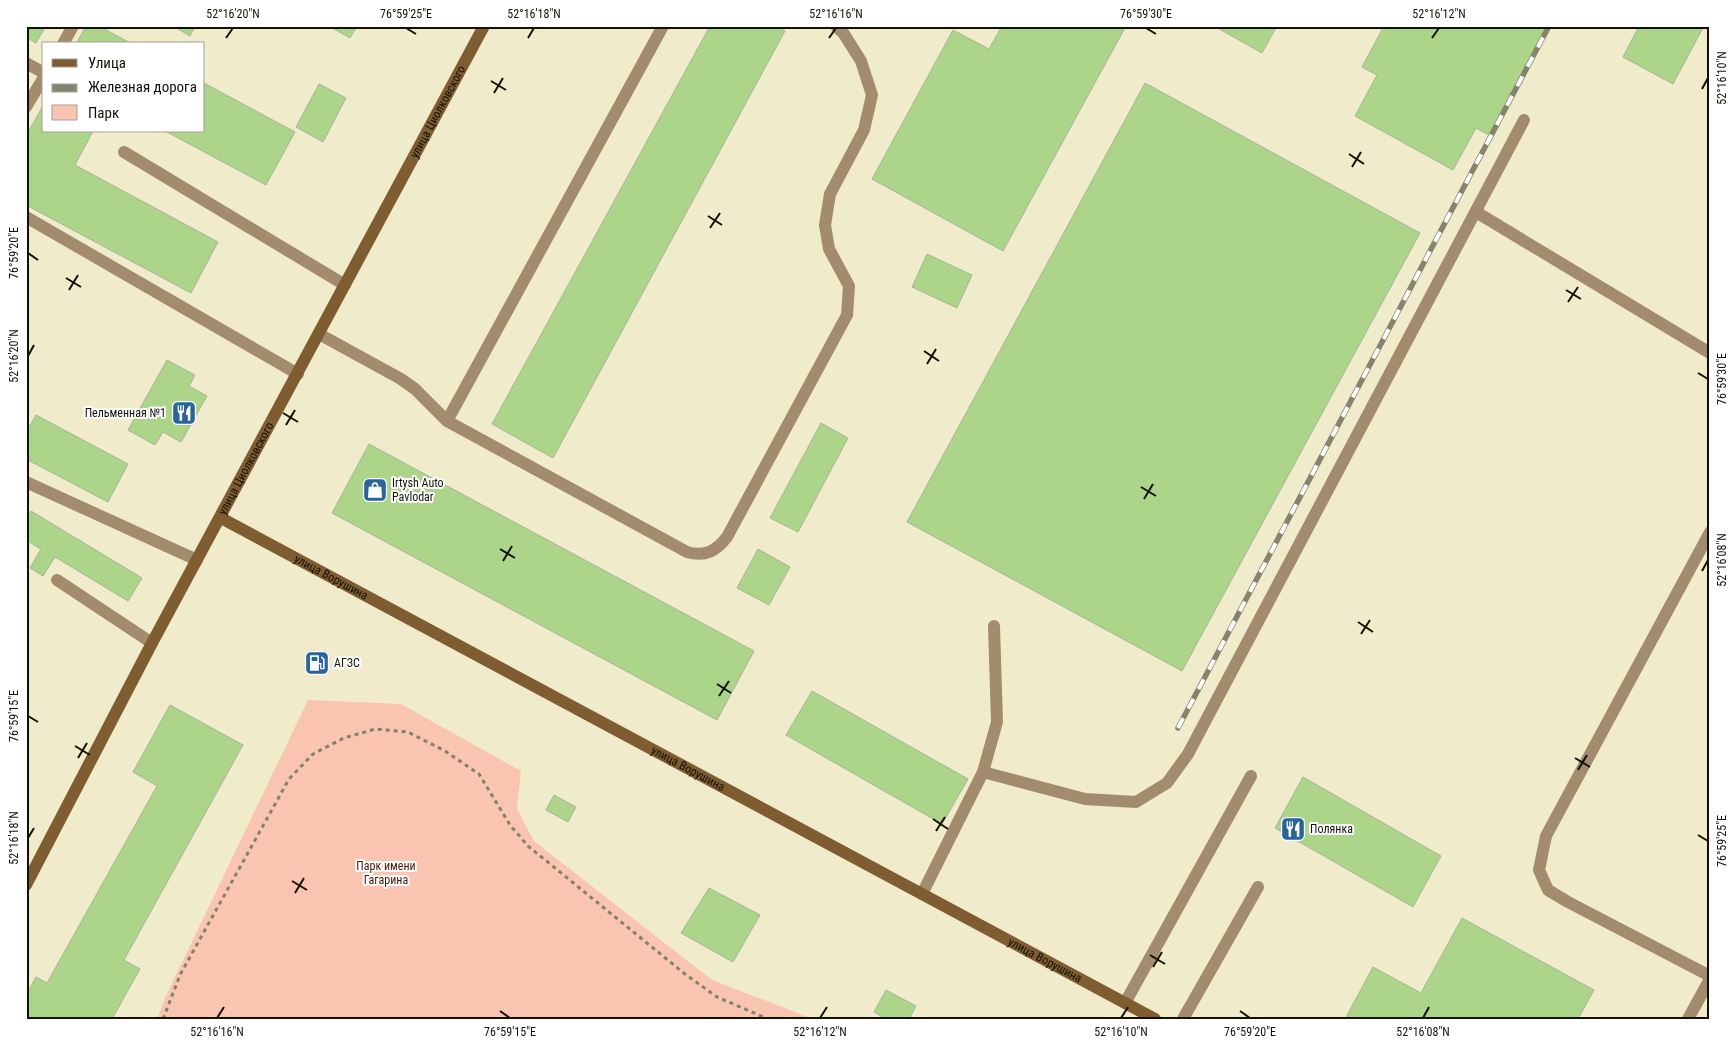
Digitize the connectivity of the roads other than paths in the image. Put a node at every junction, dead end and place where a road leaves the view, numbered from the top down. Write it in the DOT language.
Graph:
graph roads {
  1 [pos="73,26"];
  2 [pos="484,26"];
  3 [pos="663,26"];
  4 [pos="836,26"];
  5 [pos="64,42"];
  6 [pos="26,63"];
  7 [pos="42,72"];
  8 [pos="42,80"];
  9 [pos="26,107"];
  10 [pos="1524,120"];
  11 [pos="124,152"];
  12 [pos="1476,212"];
  13 [pos="26,217"];
  14 [pos="345,286"];
  15 [pos="319,334"];
  16 [pos="1710,353"];
  17 [pos="298,374"];
  18 [pos="447,421"];
  19 [pos="26,482"];
  20 [pos="221,518"];
  21 [pos="1710,532"];
  22 [pos="197,560"];
  23 [pos="57,580"];
  24 [pos="994,626"];
  25 [pos="152,643"];
  26 [pos="983,772"];
  27 [pos="1251,776"];
  28 [pos="29,872"];
  29 [pos="26,885"];
  30 [pos="1258,887"];
  31 [pos="922,894"];
  32 [pos="1710,977"];
  33 [pos="1125,1003"];
  34 [pos="1155,1019"];
  35 [pos="1182,1019"];
  36 [pos="1688,1019"];
  1 -- 5 [label="lane"];
  2 -- 14 [label="street, улица Циолковского"];
  3 -- 18 [label="lane"];
  4 -- 18 [label="lane"];
  6 -- 7 [label="lane"];
  8 -- 9 [label="lane"];
  10 -- 12 [label="lane"];
  11 -- 14 [label="lane"];
  12 -- 16 [label="lane"];
  12 -- 26 [label="lane"];
  13 -- 17 [label="lane"];
  14 -- 15 [label="street, улица Циолковского"];
  15 -- 17 [label="street, улица Циолковского"];
  15 -- 18 [label="lane"];
  17 -- 20 [label="street, улица Циолковского"];
  19 -- 22 [label="lane"];
  20 -- 22 [label="street, улица Циолковского"];
  20 -- 31 [label="street, улица Ворушина"];
  21 -- 32 [label="lane"];
  22 -- 25 [label="street, улица Циолковского"];
  23 -- 25 [label="lane"];
  24 -- 26 [label="lane"];
  25 -- 28 [label="street, улица Циолковского"];
  26 -- 31 [label="lane"];
  27 -- 33 [label="lane"];
  28 -- 29 [label="street, улица Циолковского"];
  30 -- 35 [label="lane"];
  31 -- 33 [label="street, улица Ворушина"];
  32 -- 36 [label="lane"];
  33 -- 34 [label="street, улица Ворушина"];
}
